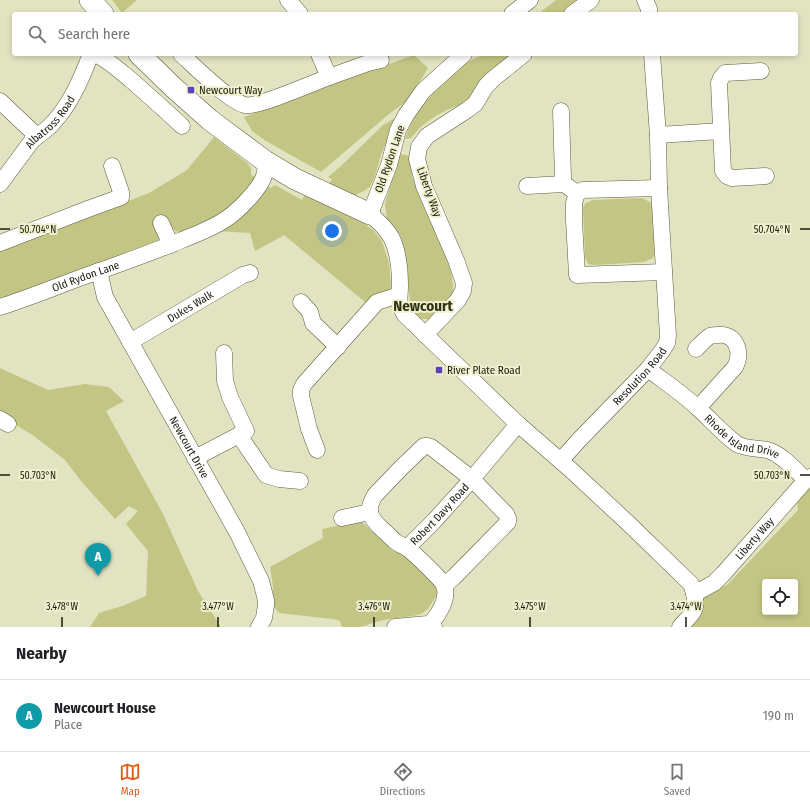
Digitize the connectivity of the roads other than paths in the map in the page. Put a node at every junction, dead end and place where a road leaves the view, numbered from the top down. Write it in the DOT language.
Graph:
graph roads {
  1 [pos="90,0"];
  2 [pos="288,0"];
  3 [pos="530,0"];
  4 [pos="590,0"];
  5 [pos="645,0"];
  6 [pos="101,12"];
  7 [pos="298,12"];
  8 [pos="515,12"];
  9 [pos="575,12"];
  10 [pos="649,12"];
  11 [pos="90,56"];
  12 [pos="98,56"];
  13 [pos="141,56"];
  14 [pos="182,56"];
  15 [pos="320,56"];
  16 [pos="462,56"];
  17 [pos="522,56"];
  18 [pos="652,56"];
  19 [pos="381,60"];
  20 [pos="761,71"];
  21 [pos="329,77"];
  22 [pos="0,101"];
  23 [pos="561,111"];
  24 [pos="182,126"];
  25 [pos="721,131"];
  26 [pos="658,135"];
  27 [pos="37,136"];
  28 [pos="265,161"];
  29 [pos="112,166"];
  30 [pos="766,176"];
  31 [pos="0,184"];
  32 [pos="564,184"];
  33 [pos="527,186"];
  34 [pos="659,188"];
  35 [pos="577,194"];
  36 [pos="370,214"];
  37 [pos="161,223"];
  38 [pos="178,242"];
  39 [pos="0,243"];
  40 [pos="99,271"];
  41 [pos="664,272"];
  42 [pos="250,273"];
  43 [pos="399,295"];
  44 [pos="301,302"];
  45 [pos="0,307"];
  46 [pos="426,335"];
  47 [pos="130,342"];
  48 [pos="338,347"];
  49 [pos="696,349"];
  50 [pos="224,353"];
  51 [pos="648,369"];
  52 [pos="698,408"];
  53 [pos="518,424"];
  54 [pos="239,436"];
  55 [pos="317,450"];
  56 [pos="195,458"];
  57 [pos="561,460"];
  58 [pos="808,478"];
  59 [pos="472,480"];
  60 [pos="300,481"];
  61 [pos="370,512"];
  62 [pos="342,518"];
  63 [pos="407,548"];
  64 [pos="444,586"];
  65 [pos="694,594"];
  66 [pos="433,624"];
  67 [pos="259,627"];
  68 [pos="395,627"];
  69 [pos="680,627"];
  1 -- 6 [label="street"];
  2 -- 7 [label="street"];
  3 -- 8 [label="street"];
  4 -- 9 [label="street"];
  5 -- 10 [label="street"];
  11 -- 27 [label="street, Albatross Road"];
  12 -- 24 [label="street"];
  13 -- 28 [label="street"];
  14 -- 21 [label="street"];
  15 -- 21 [label="street"];
  16 -- 36 [label="street, Old Rydon Lane"];
  17 -- 46 [label="street, Liberty Way"];
  18 -- 26 [label="street, Resolution Road"];
  19 -- 21 [label="street"];
  20 -- 25 [label="street"];
  22 -- 27 [label="street"];
  23 -- 32 [label="street"];
  25 -- 26 [label="street"];
  25 -- 30 [label="street"];
  26 -- 34 [label="street, Resolution Road"];
  27 -- 31 [label="street, Albatross Road"];
  28 -- 36 [label="street"];
  28 -- 38 [label="street, Old Rydon Lane"];
  29 -- 39 [label="street"];
  32 -- 33 [label="street"];
  32 -- 35 [label="street"];
  34 -- 35 [label="street"];
  34 -- 41 [label="street, Resolution Road"];
  35 -- 41 [label="street"];
  36 -- 43 [label="street"];
  37 -- 38 [label="street"];
  38 -- 40 [label="street, Old Rydon Lane"];
  40 -- 45 [label="street, Old Rydon Lane"];
  40 -- 47 [label="street, Newcourt Drive"];
  41 -- 51 [label="street, Resolution Road"];
  42 -- 47 [label="street, Dukes Walk"];
  43 -- 46 [label="street"];
  43 -- 48 [label="street"];
  44 -- 48 [label="street"];
  46 -- 53 [label="street"];
  47 -- 56 [label="street, Newcourt Drive"];
  48 -- 55 [label="street"];
  49 -- 52 [label="street, Rhode Island Drive"];
  50 -- 54 [label="street"];
  51 -- 52 [label="street, Rhode Island Drive"];
  51 -- 57 [label="street, Resolution Road"];
  52 -- 58 [label="street, Rhode Island Drive"];
  53 -- 57 [label="street"];
  53 -- 59 [label="street, Robert Davy Road"];
  54 -- 56 [label="street"];
  54 -- 60 [label="street"];
  56 -- 67 [label="street, Newcourt Drive"];
  57 -- 65 [label="street"];
  58 -- 65 [label="street, Liberty Way"];
  59 -- 61 [label="street, Robert Davy Road"];
  59 -- 63 [label="street, Robert Davy Road"];
  59 -- 64 [label="street, Robert Davy Road"];
  61 -- 62 [label="street"];
  61 -- 63 [label="street, Robert Davy Road"];
  63 -- 64 [label="street, Robert Davy Road"];
  64 -- 66 [label="street"];
  65 -- 69 [label="street"];
  66 -- 68 [label="street"];
}
